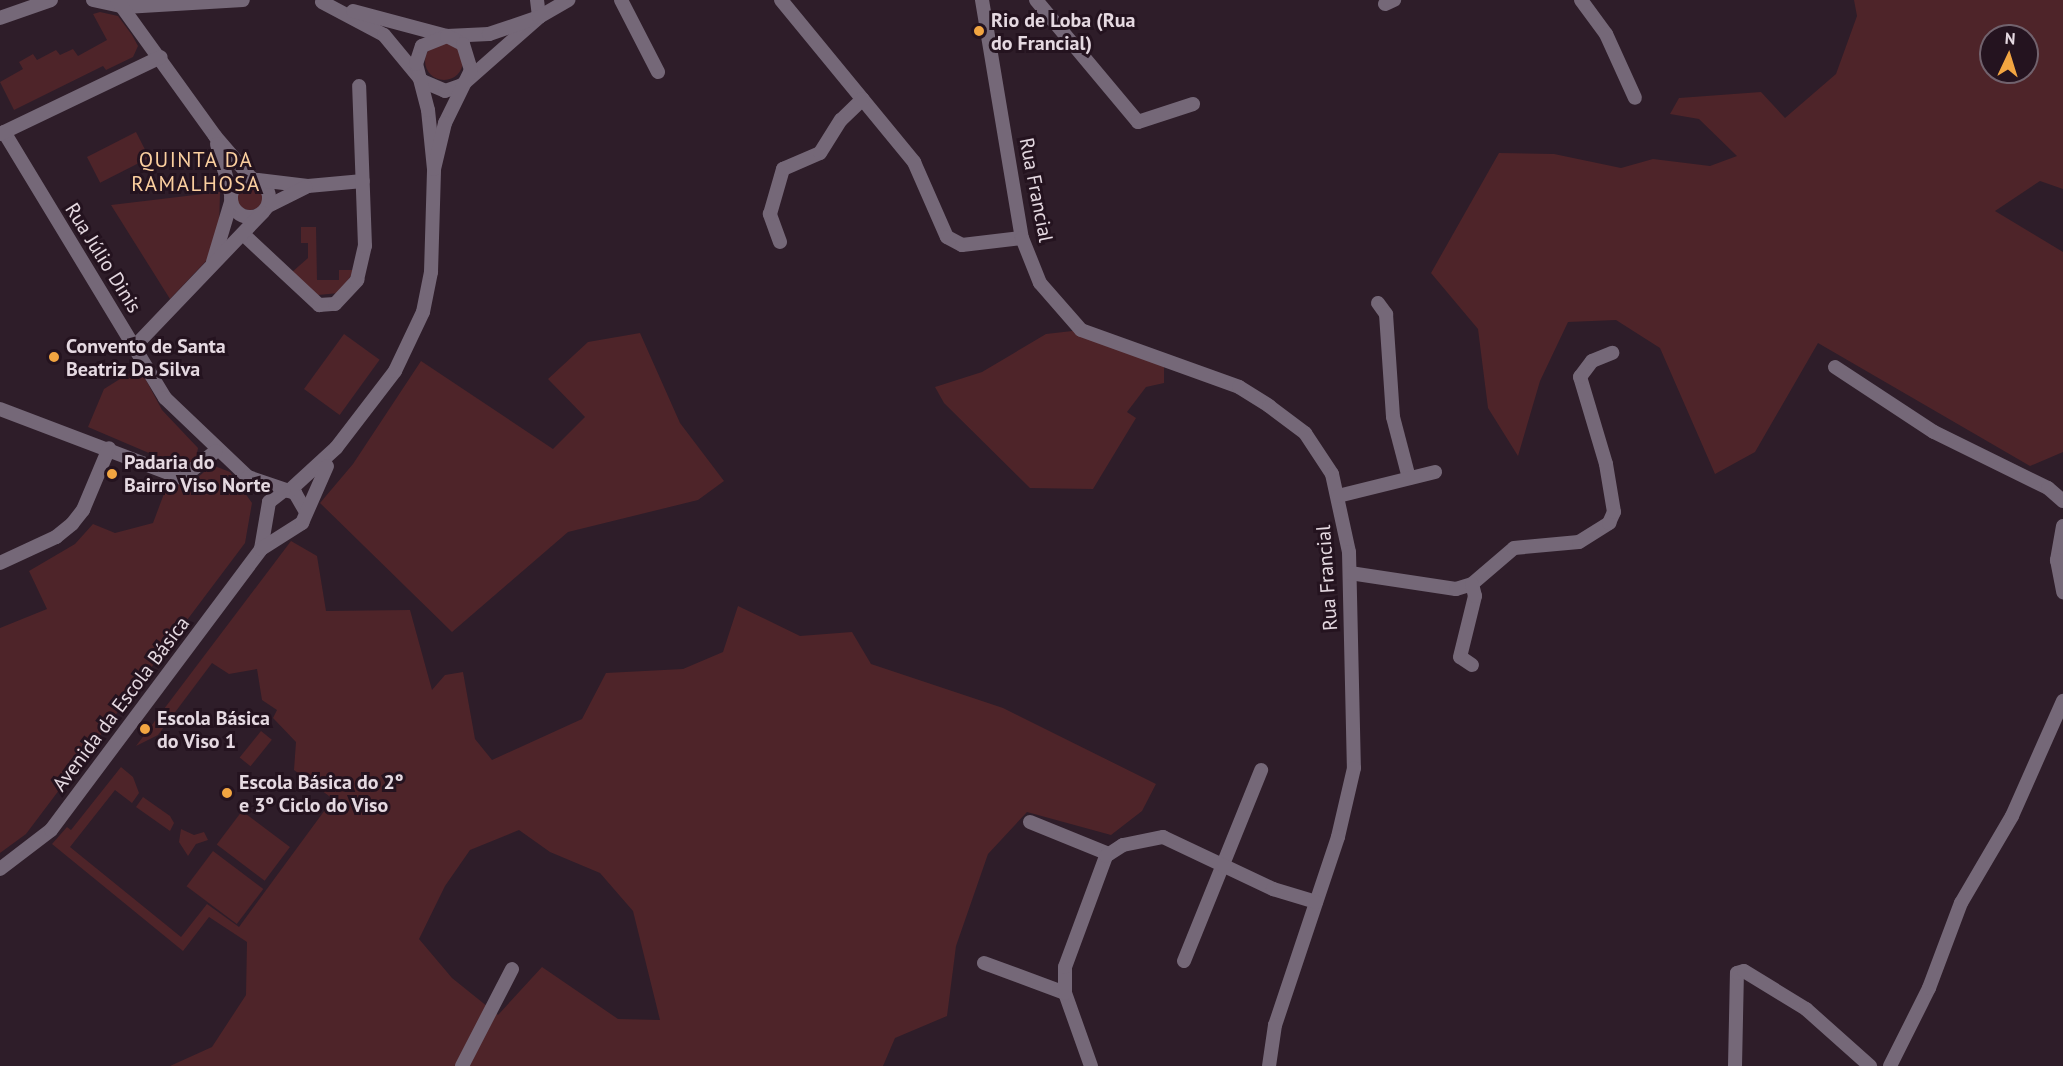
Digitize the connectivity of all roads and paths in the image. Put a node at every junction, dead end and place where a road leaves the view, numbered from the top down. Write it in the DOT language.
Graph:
graph roads {
  1 [pos="51,0"];
  2 [pos="93,0"];
  3 [pos="243,0"];
  4 [pos="537,0"];
  5 [pos="568,0"];
  6 [pos="621,0"];
  7 [pos="781,0"];
  8 [pos="982,0"];
  9 [pos="1581,0"];
  10 [pos="318,1"];
  11 [pos="1040,1"];
  12 [pos="121,4"];
  13 [pos="538,17"];
  14 [pos="0,18"];
  15 [pos="447,36"];
  16 [pos="161,57"];
  17 [pos="658,72"];
  18 [pos="418,73"];
  19 [pos="467,78"];
  20 [pos="359,86"];
  21 [pos="1635,98"];
  22 [pos="863,99"];
  23 [pos="1193,104"];
  24 [pos="2,133"];
  25 [pos="214,136"];
  26 [pos="434,168"];
  27 [pos="255,179"];
  28 [pos="363,182"];
  29 [pos="308,186"];
  30 [pos="231,198"];
  31 [pos="265,210"];
  32 [pos="244,235"];
  33 [pos="1022,237"];
  34 [pos="780,242"];
  35 [pos="204,277"];
  36 [pos="1378,303"];
  37 [pos="135,346"];
  38 [pos="1612,353"];
  39 [pos="1835,367"];
  40 [pos="0,409"];
  41 [pos="109,448"];
  42 [pos="336,448"];
  43 [pos="216,451"];
  44 [pos="1436,472"];
  45 [pos="248,477"];
  46 [pos="1409,478"];
  47 [pos="286,491"];
  48 [pos="1338,496"];
  49 [pos="2063,501"];
  50 [pos="267,511"];
  51 [pos="306,512"];
  52 [pos="2063,526"];
  53 [pos="291,530"];
  54 [pos="261,549"];
  55 [pos="0,563"];
  56 [pos="1350,573"];
  57 [pos="1472,584"];
  58 [pos="2063,592"];
  59 [pos="1472,665"];
  60 [pos="2063,701"];
  61 [pos="1261,770"];
  62 [pos="1030,822"];
  63 [pos="1109,854"];
  64 [pos="1222,864"];
  65 [pos="0,869"];
  66 [pos="1317,902"];
  67 [pos="1184,961"];
  68 [pos="984,963"];
  69 [pos="512,969"];
  70 [pos="1065,993"];
  71 [pos="462,1066"];
  72 [pos="1091,1066"];
  73 [pos="1269,1066"];
  74 [pos="1735,1066"];
  75 [pos="1870,1066"];
  76 [pos="1890,1066"];
  1 -- 14 [label="street"];
  2 -- 12 [label="street"];
  3 -- 12 [label="street"];
  4 -- 13 [label="street"];
  5 -- 13 [label="street"];
  6 -- 17 [label="street"];
  7 -- 22 [label="street"];
  8 -- 33 [label="street, Rua Francial"];
  9 -- 21 [label="street"];
  10 -- 15 [label="street"];
  10 -- 18 [label="street"];
  11 -- 23 [label="street"];
  12 -- 16 [label="street"];
  13 -- 15 [label="street"];
  13 -- 19 [label="street"];
  15 -- 18 [label="street, Avenida da Escola Básica"];
  15 -- 19 [label="street, Avenida da Escola Básica"];
  16 -- 24 [label="street"];
  16 -- 25 [label="street"];
  18 -- 19 [label="street"];
  18 -- 26 [label="street, Avenida da Escola Básica"];
  19 -- 26 [label="street, Avenida da Escola Básica"];
  20 -- 28 [label="street"];
  22 -- 33 [label="street"];
  22 -- 34 [label="street"];
  24 -- 37 [label="street, Rua Júlio Dinis"];
  25 -- 27 [label="street"];
  25 -- 30 [label="street"];
  26 -- 42 [label="street, Avenida da Escola Básica"];
  27 -- 29 [label="street"];
  27 -- 30 [label="street"];
  27 -- 31 [label="street"];
  28 -- 29 [label="street"];
  28 -- 32 [label="street"];
  29 -- 31 [label="street"];
  30 -- 31 [label="street"];
  30 -- 35 [label="street"];
  31 -- 32 [label="street"];
  32 -- 35 [label="street"];
  33 -- 48 [label="street, Rua Francial"];
  35 -- 37 [label="street"];
  36 -- 46 [label="street"];
  37 -- 43 [label="street, Rua Júlio Dinis"];
  38 -- 57 [label="street"];
  39 -- 49 [label="street"];
  40 -- 41 [label="street"];
  41 -- 43 [label="street"];
  41 -- 55 [label="street"];
  42 -- 47 [label="street, Avenida da Escola Básica"];
  42 -- 51 [label="street, Avenida da Escola Básica"];
  43 -- 45 [label="street, Rua Júlio Dinis"];
  44 -- 46 [label="street"];
  45 -- 47 [label="street, Rua Júlio Dinis"];
  45 -- 50 [label="street, Rua Júlio Dinis"];
  46 -- 48 [label="street"];
  47 -- 50 [label="street, Avenida da Escola Básica"];
  47 -- 51 [label="street"];
  48 -- 56 [label="street, Rua Francial"];
  50 -- 53 [label="street"];
  50 -- 54 [label="street, Avenida da Escola Básica"];
  51 -- 53 [label="street, Avenida da Escola Básica"];
  52 -- 58 [label="street"];
  53 -- 54 [label="street, Avenida da Escola Básica"];
  54 -- 65 [label="street, Avenida da Escola Básica"];
  56 -- 57 [label="street"];
  56 -- 66 [label="street, Rua Francial"];
  57 -- 59 [label="street"];
  60 -- 76 [label="street"];
  61 -- 64 [label="street"];
  62 -- 63 [label="street"];
  63 -- 64 [label="street"];
  63 -- 70 [label="street"];
  64 -- 66 [label="street"];
  64 -- 67 [label="street"];
  66 -- 73 [label="street, Rua Francial"];
  68 -- 70 [label="street"];
  69 -- 71 [label="street"];
  70 -- 72 [label="street"];
  74 -- 75 [label="street"];
}
